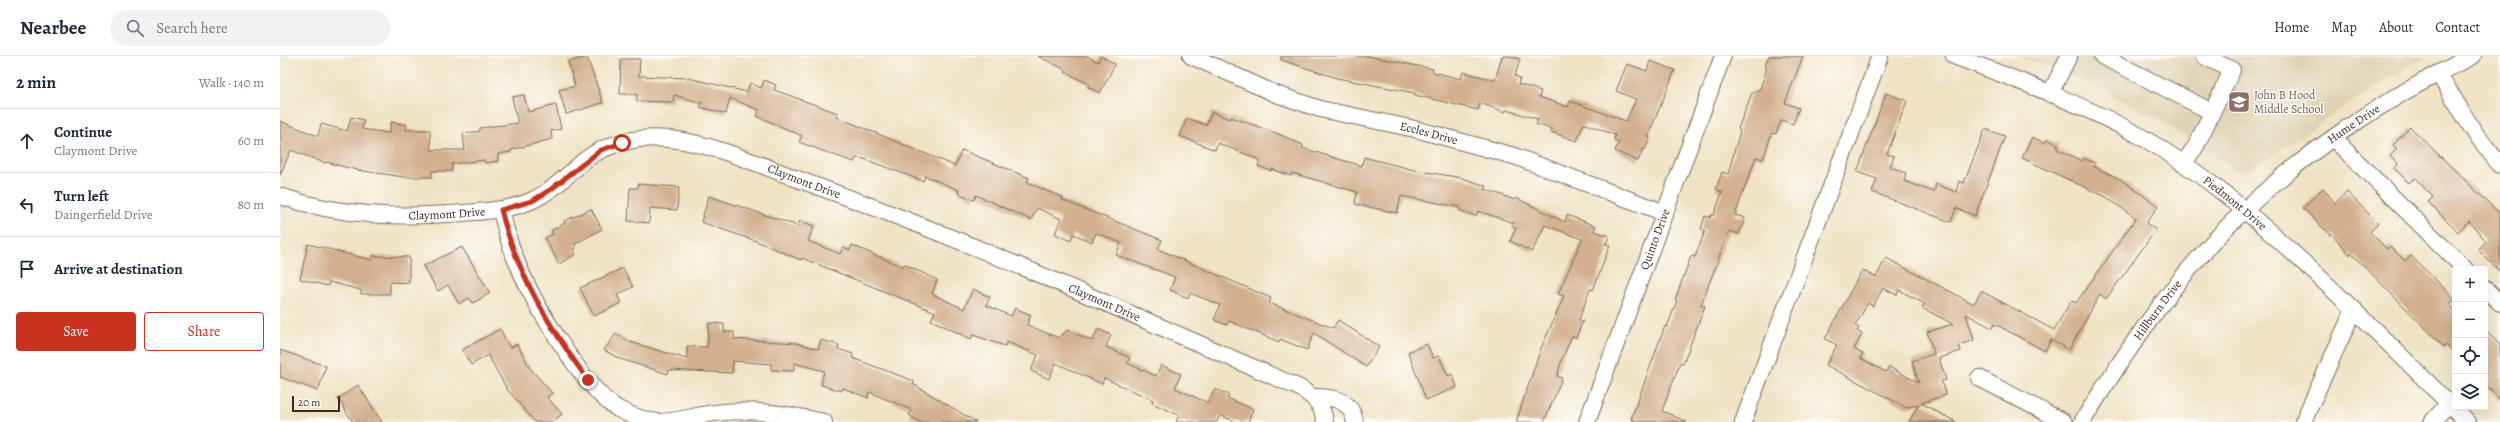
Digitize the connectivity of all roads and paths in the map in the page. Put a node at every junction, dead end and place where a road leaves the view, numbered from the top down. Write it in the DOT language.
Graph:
graph roads {
  1 [pos="1191,56"];
  2 [pos="1723,56"];
  3 [pos="1880,56"];
  4 [pos="1954,56"];
  5 [pos="2069,56"];
  6 [pos="2102,56"];
  7 [pos="2204,56"];
  8 [pos="2473,56"];
  9 [pos="2438,74"];
  10 [pos="2050,94"];
  11 [pos="2212,112"];
  12 [pos="2334,139"];
  13 [pos="2183,164"];
  14 [pos="2500,165"];
  15 [pos="280,196"];
  16 [pos="501,210"];
  17 [pos="2246,210"];
  18 [pos="1665,213"];
  19 [pos="2462,266"];
  20 [pos="2488,291"];
  21 [pos="2500,303"];
  22 [pos="2354,309"];
  23 [pos="1978,378"];
  24 [pos="1314,397"];
  25 [pos="2449,403"];
  26 [pos="824,422"];
  27 [pos="1324,422"];
  28 [pos="1355,422"];
  29 [pos="1587,422"];
  30 [pos="1743,422"];
  31 [pos="2064,422"];
  32 [pos="2082,422"];
  33 [pos="2304,422"];
  34 [pos="2432,422"];
  35 [pos="2467,422"];
  1 -- 18 [label="street, Eccles Drive"];
  2 -- 18 [label="street, Quinto Drive"];
  3 -- 30 [label="street"];
  4 -- 10 [label="street, Piedmont Drive"];
  5 -- 10 [label="street"];
  6 -- 11 [label="street"];
  7 -- 11 [label="street"];
  8 -- 9 [label="street, Hume Drive"];
  9 -- 12 [label="street, Hume Drive"];
  9 -- 14 [label="street"];
  10 -- 13 [label="street, Piedmont Drive"];
  11 -- 13 [label="street"];
  12 -- 17 [label="street, Hume Drive"];
  12 -- 19 [label="street"];
  13 -- 17 [label="street, Piedmont Drive"];
  15 -- 16 [label="street, Claymont Drive"];
  16 -- 24 [label="street, Claymont Drive"];
  16 -- 26 [label="street"];
  17 -- 22 [label="street, Piedmont Drive"];
  17 -- 32 [label="street, Hillburn Drive"];
  18 -- 29 [label="street, Quinto Drive"];
  20 -- 21 [label="street"];
  22 -- 25 [label="street, Piedmont Drive"];
  22 -- 33 [label="street"];
  23 -- 31 [label="street"];
  24 -- 27 [label="street"];
  24 -- 28 [label="street, Claymont Drive"];
  25 -- 34 [label="street"];
  25 -- 35 [label="street, Piedmont Drive"];
}
